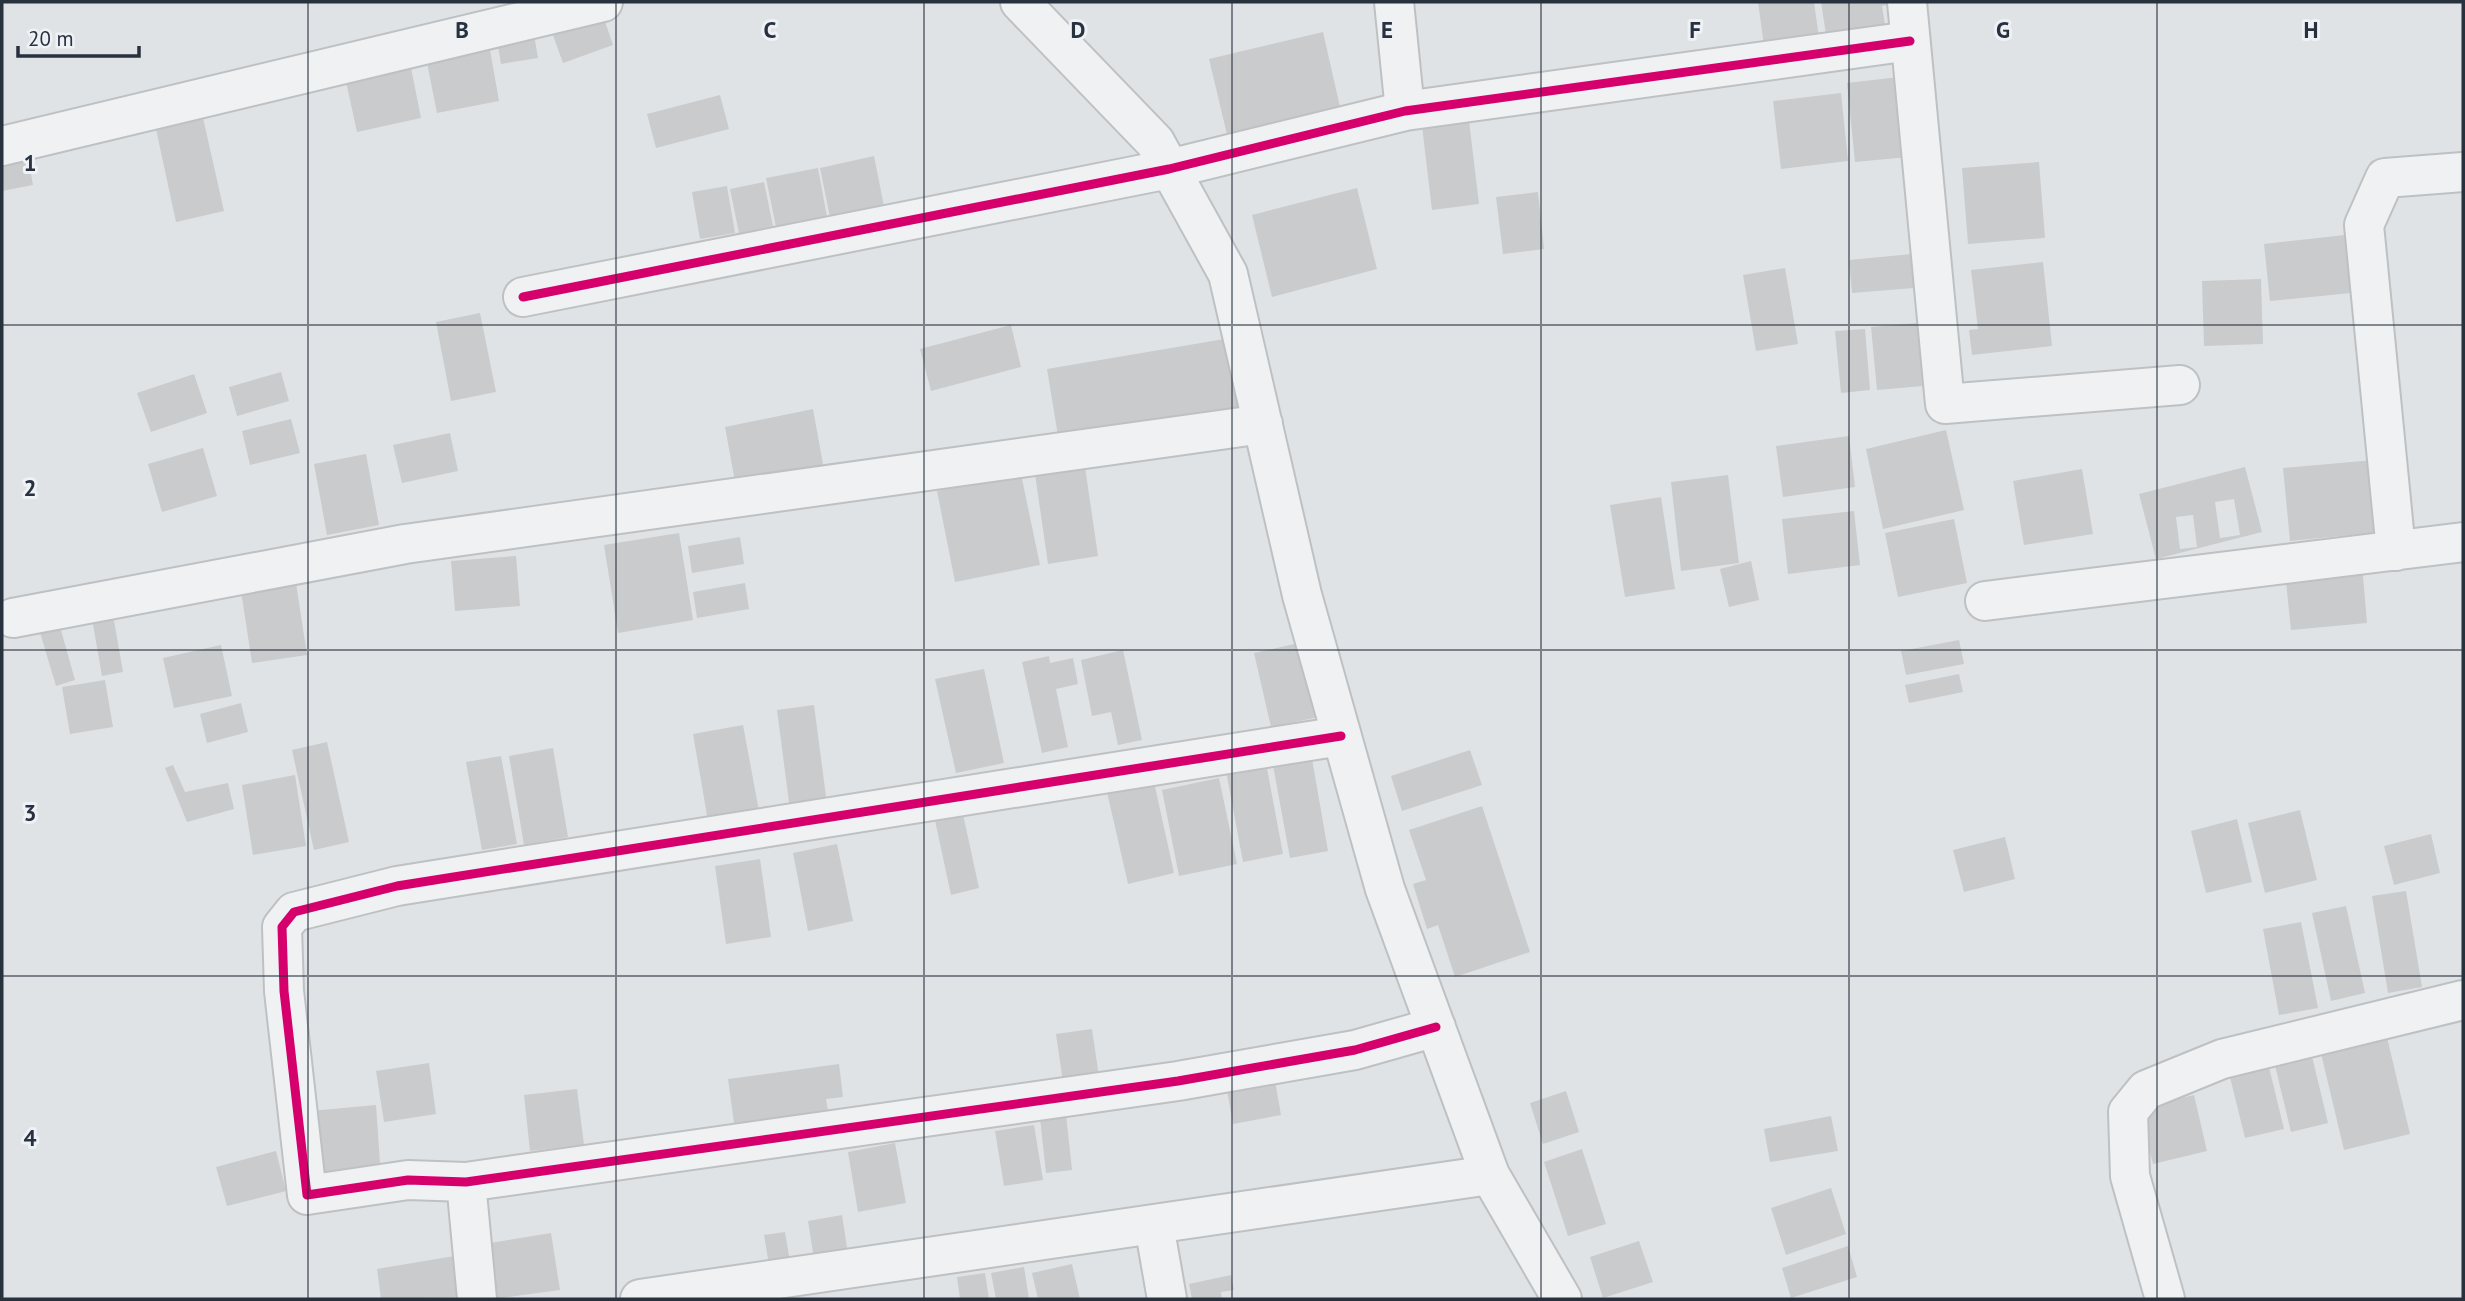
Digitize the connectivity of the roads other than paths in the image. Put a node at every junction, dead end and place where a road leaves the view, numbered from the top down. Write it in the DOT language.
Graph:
graph roads {
  1 [pos="603,2"];
  2 [pos="1020,2"];
  3 [pos="1394,2"];
  4 [pos="1907,2"];
  5 [pos="1910,41"];
  6 [pos="1405,111"];
  7 [pos="2,146"];
  8 [pos="1169,169"];
  9 [pos="2463,172"];
  10 [pos="523,297"];
  11 [pos="2180,385"];
  12 [pos="1263,424"];
  13 [pos="2463,542"];
  14 [pos="2396,551"];
  15 [pos="1985,601"];
  16 [pos="13,618"];
  17 [pos="1341,736"];
  18 [pos="2463,1000"];
  19 [pos="1436,1027"];
  20 [pos="1490,1175"];
  21 [pos="466,1182"];
  22 [pos="1154,1225"];
  23 [pos="477,1299"];
  24 [pos="640,1299"];
  25 [pos="1167,1299"];
  26 [pos="1562,1299"];
  27 [pos="2165,1299"];
  1 -- 7 [label="street"];
  2 -- 8 [label="street"];
  3 -- 6 [label="street"];
  4 -- 5 [label="street"];
  5 -- 6 [label="street"];
  5 -- 11 [label="street"];
  6 -- 8 [label="street"];
  8 -- 10 [label="street"];
  8 -- 12 [label="street"];
  9 -- 14 [label="street"];
  12 -- 16 [label="street"];
  12 -- 17 [label="street"];
  13 -- 14 [label="street"];
  14 -- 15 [label="street"];
  17 -- 19 [label="street"];
  17 -- 21 [label="street"];
  18 -- 27 [label="street"];
  19 -- 20 [label="street"];
  19 -- 21 [label="street"];
  20 -- 22 [label="street"];
  20 -- 26 [label="street"];
  21 -- 23 [label="street"];
  22 -- 24 [label="street"];
  22 -- 25 [label="street"];
}
